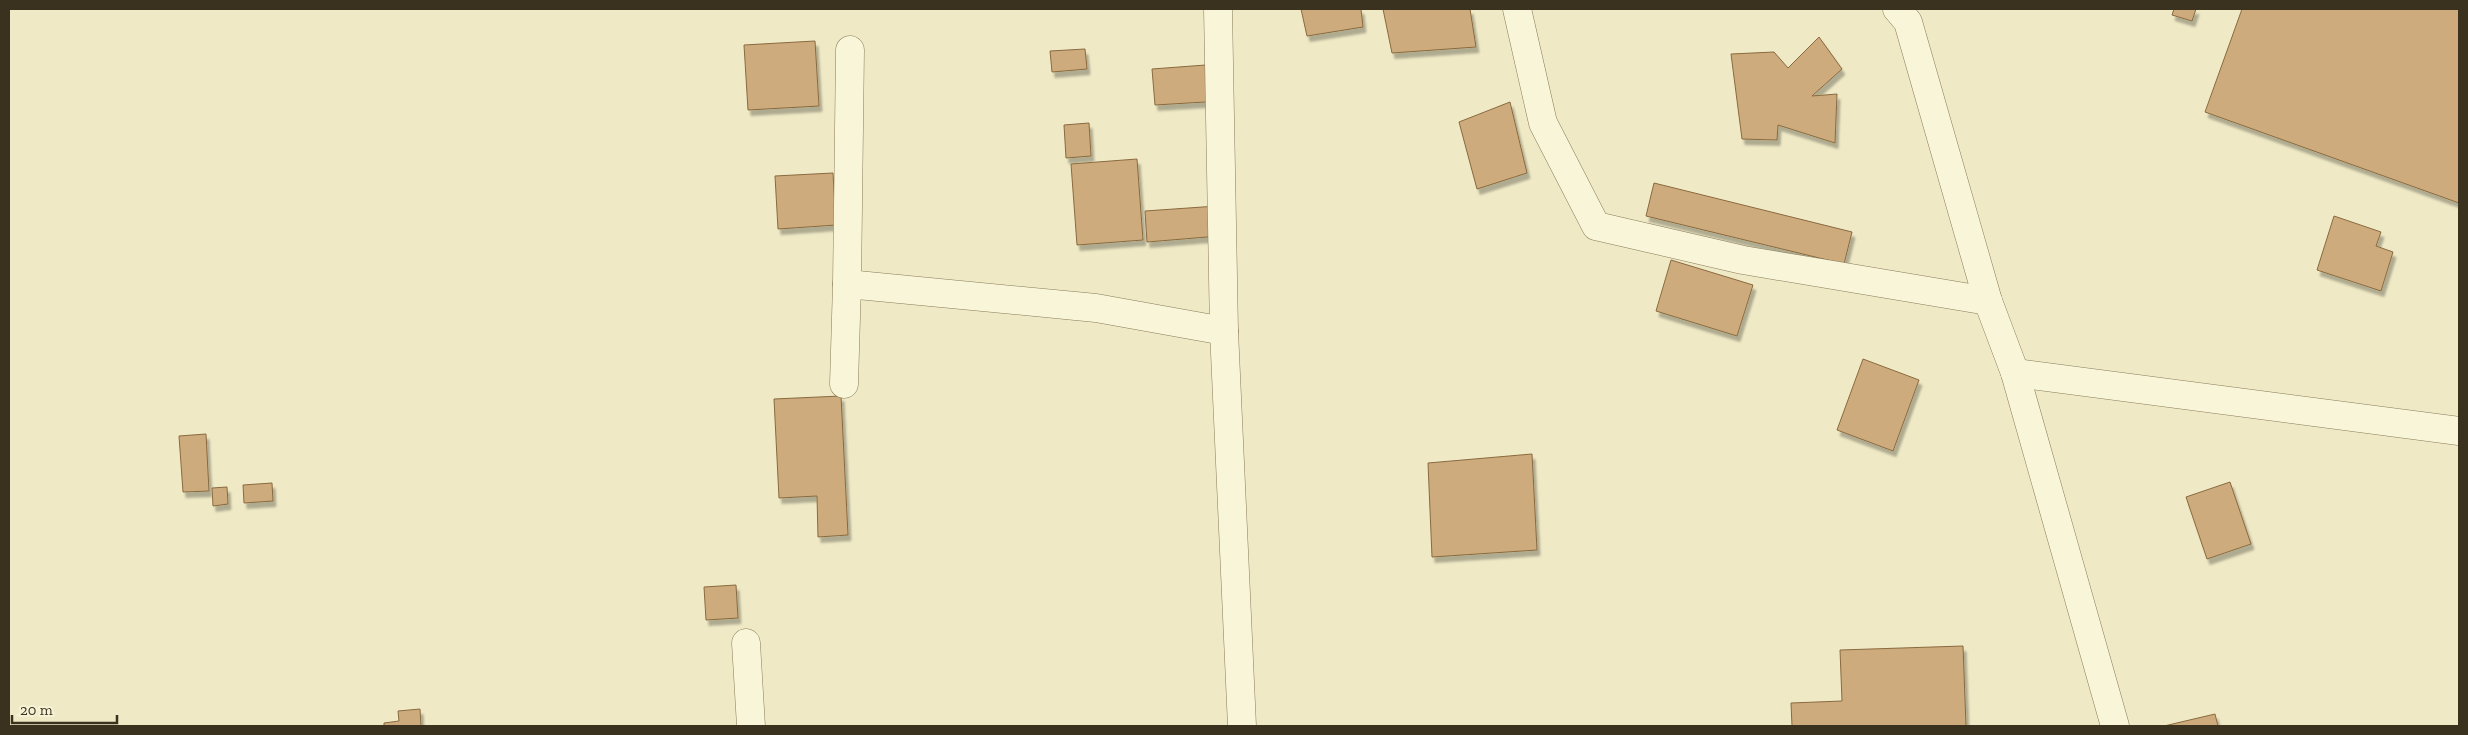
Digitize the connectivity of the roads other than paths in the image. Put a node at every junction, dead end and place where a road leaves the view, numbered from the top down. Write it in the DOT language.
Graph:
graph roads {
  1 [pos="1218,9"];
  2 [pos="1517,9"];
  3 [pos="1897,9"];
  4 [pos="850,50"];
  5 [pos="848,284"];
  6 [pos="1988,302"];
  7 [pos="1224,331"];
  8 [pos="2015,373"];
  9 [pos="844,384"];
  10 [pos="2459,431"];
  11 [pos="746,643"];
  12 [pos="751,726"];
  13 [pos="1242,726"];
  14 [pos="2116,726"];
  1 -- 7 [label="street"];
  2 -- 6 [label="street"];
  3 -- 6 [label="street"];
  4 -- 5 [label="street"];
  5 -- 7 [label="street"];
  5 -- 9 [label="street"];
  6 -- 8 [label="street"];
  7 -- 13 [label="street"];
  8 -- 10 [label="street"];
  8 -- 14 [label="street"];
  11 -- 12 [label="street"];
}
